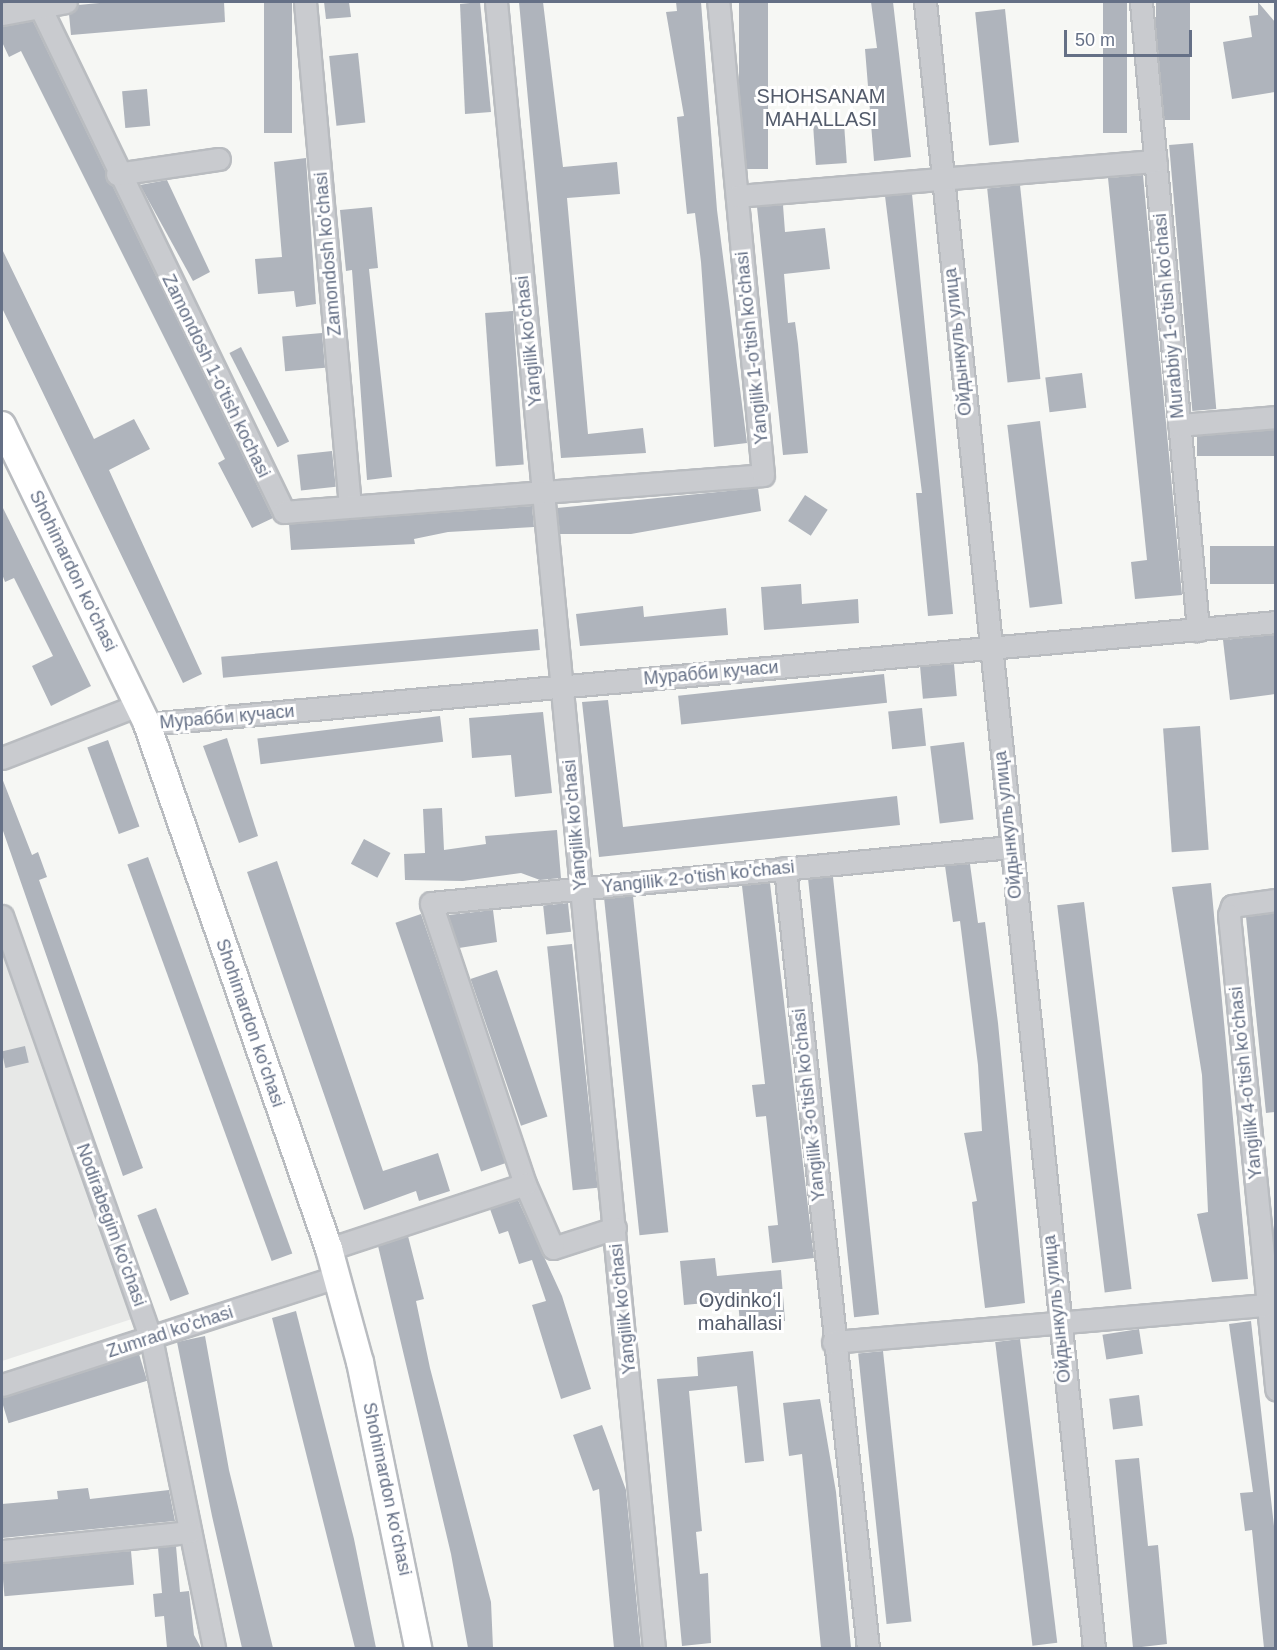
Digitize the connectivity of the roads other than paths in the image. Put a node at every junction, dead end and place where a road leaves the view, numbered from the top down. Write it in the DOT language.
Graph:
graph roads {
  1 [pos="66,2"];
  2 [pos="305,2"];
  3 [pos="495,2"];
  4 [pos="718,2"];
  5 [pos="926,2"];
  6 [pos="1141,2"];
  7 [pos="39,5"];
  8 [pos="2,14"];
  9 [pos="219,159"];
  10 [pos="1155,161"];
  11 [pos="117,174"];
  12 [pos="941,180"];
  13 [pos="737,196"];
  14 [pos="1275,417"];
  15 [pos="2,425"];
  16 [pos="1179,425"];
  17 [pos="543,492"];
  18 [pos="350,506"];
  19 [pos="1275,622"];
  20 [pos="1198,630"];
  21 [pos="990,647"];
  22 [pos="562,687"];
  23 [pos="142,715"];
  24 [pos="2,758"];
  25 [pos="1010,847"];
  26 [pos="785,868"];
  27 [pos="581,888"];
  28 [pos="1275,900"];
  29 [pos="2,916"];
  30 [pos="525,1184"];
  31 [pos="615,1228"];
  32 [pos="329,1249"];
  33 [pos="337,1277"];
  34 [pos="1268,1305"];
  35 [pos="1058,1326"];
  36 [pos="151,1338"];
  37 [pos="833,1342"];
  38 [pos="2,1385"];
  39 [pos="1275,1390"];
  40 [pos="190,1532"];
  41 [pos="2,1551"];
  42 [pos="214,1648"];
  43 [pos="418,1648"];
  44 [pos="654,1648"];
  45 [pos="868,1648"];
  46 [pos="1094,1648"];
  1 -- 7 [label="street"];
  2 -- 18 [label="street, Zamondosh ko'chasi"];
  3 -- 17 [label="street, Yangilik ko'chasi"];
  4 -- 13 [label="street, Yangilik 1-o'tish ko'chasi"];
  5 -- 12 [label="street, Ойдынкуль улица"];
  6 -- 10 [label="street, Murabbiy 1-o'tish ko'chasi"];
  7 -- 8 [label="street"];
  7 -- 11 [label="street, Zamondosh 1-o'tish kochasi"];
  9 -- 11 [label="street"];
  10 -- 12 [label="street"];
  10 -- 16 [label="street, Murabbiy 1-o'tish ko'chasi"];
  11 -- 18 [label="street, Zamondosh 1-o'tish kochasi"];
  12 -- 13 [label="street"];
  12 -- 21 [label="street, Ойдынкуль улица"];
  13 -- 17 [label="street, Yangilik 1-o'tish ko'chasi"];
  14 -- 16 [label="street"];
  15 -- 23 [label="main road, Shohimardon ko'chasi"];
  16 -- 20 [label="street, Murabbiy 1-o'tish ko'chasi"];
  17 -- 18 [label="street, Zamondosh 1-o'tish kochasi"];
  17 -- 22 [label="street, Yangilik ko'chasi"];
  19 -- 20 [label="street, Мурабби кучаси"];
  20 -- 21 [label="street, Мурабби кучаси"];
  21 -- 22 [label="street, Мурабби кучаси"];
  21 -- 25 [label="street, Ойдынкуль улица"];
  22 -- 23 [label="street, Мурабби кучаси"];
  22 -- 27 [label="street, Yangilik ko'chasi"];
  23 -- 24 [label="street, Мурабби кучаси"];
  23 -- 32 [label="main road, Shohimardon ko'chasi"];
  25 -- 26 [label="street, Yangilik 2-o'tish ko'chasi"];
  25 -- 35 [label="street, Ойдынкуль улица"];
  26 -- 27 [label="street, Yangilik 2-o'tish ko'chasi"];
  26 -- 37 [label="street, Yangilik 3-o'tish ko'chasi"];
  27 -- 30 [label="street, Yangilik 2-o'tish ko'chasi"];
  27 -- 31 [label="street, Yangilik ko'chasi"];
  28 -- 34 [label="street, Yangilik 4-o'tish ko'chasi"];
  29 -- 36 [label="street, Nodirabegim ko'chasi"];
  30 -- 31 [label="street, Yangilik 2-o'tish ko'chasi"];
  30 -- 32 [label="street"];
  31 -- 44 [label="street, Yangilik ko'chasi"];
  32 -- 33 [label="main road, Shohimardon ko'chasi"];
  33 -- 36 [label="street, Zumrad ko'chasi"];
  33 -- 43 [label="main road, Shohimardon ko'chasi"];
  34 -- 35 [label="street"];
  34 -- 39 [label="street, Yangilik 4-o'tish ko'chasi"];
  35 -- 37 [label="street"];
  35 -- 46 [label="street, Ойдынкуль улица"];
  36 -- 38 [label="street, Zumrad ko'chasi"];
  36 -- 40 [label="street, Nodirabegim ko'chasi"];
  37 -- 45 [label="street, Yangilik 3-o'tish ko'chasi"];
  40 -- 41 [label="street"];
  40 -- 42 [label="street, Nodirabegim ko'chasi"];
}
